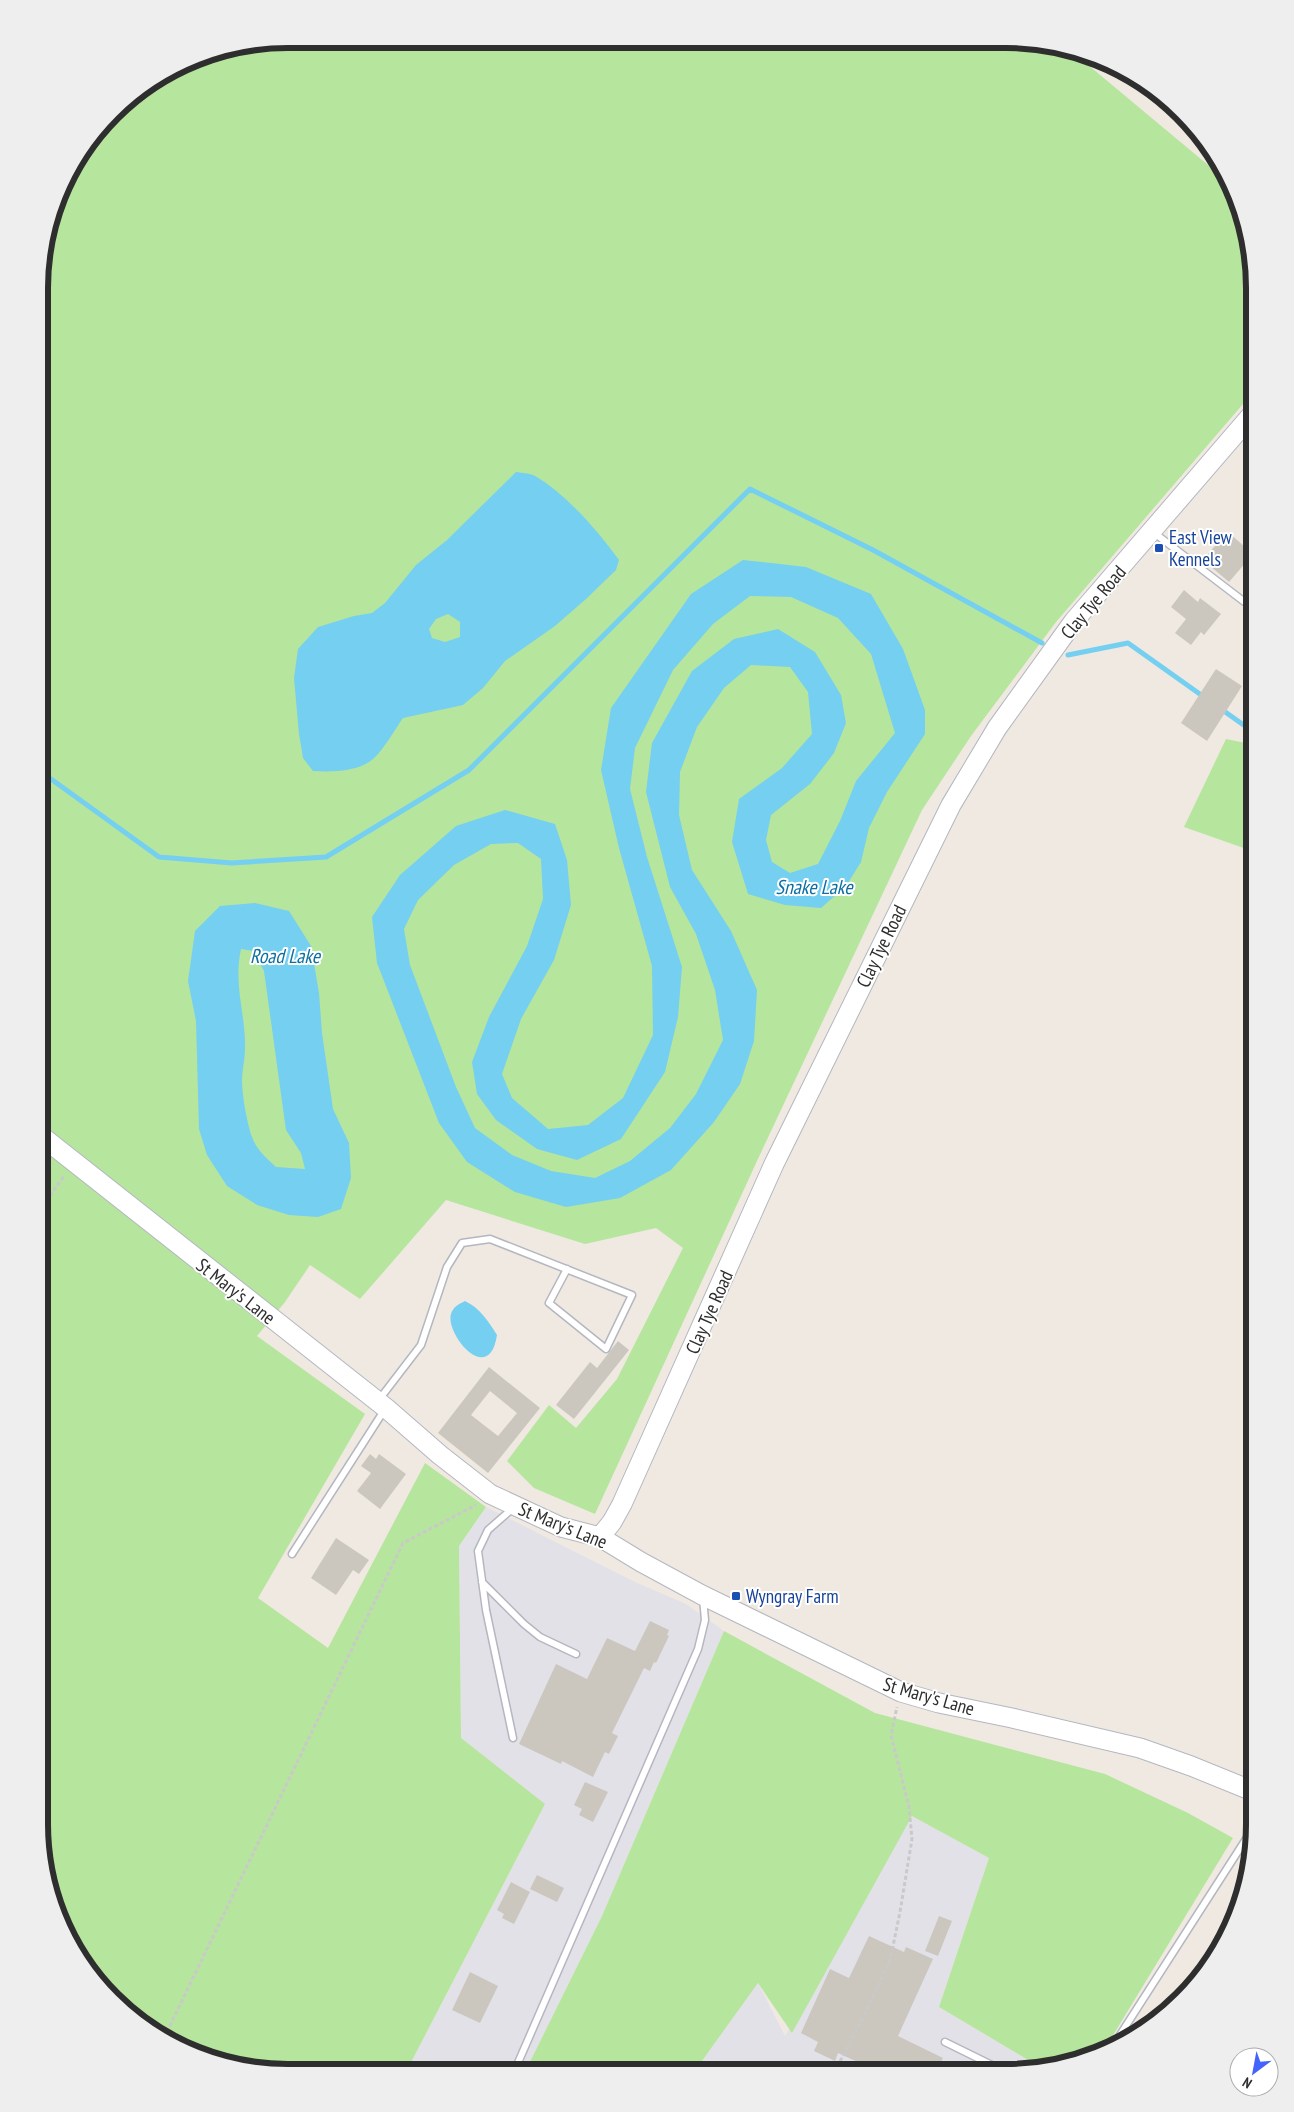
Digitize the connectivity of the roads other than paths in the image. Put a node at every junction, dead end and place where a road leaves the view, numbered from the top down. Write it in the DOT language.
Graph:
graph roads {
  1 [pos="1246,421"];
  2 [pos="1152,531"];
  3 [pos="1246,603"];
  4 [pos="48,1141"];
  5 [pos="567,1269"];
  6 [pos="382,1405"];
  7 [pos="515,1506"];
  8 [pos="600,1537"];
  9 [pos="292,1554"];
  10 [pos="482,1582"];
  11 [pos="702,1595"];
  12 [pos="576,1654"];
  13 [pos="514,1738"];
  14 [pos="1246,1788"];
  15 [pos="1246,1839"];
  16 [pos="1119,2037"];
  17 [pos="945,2042"];
  18 [pos="517,2064"];
  19 [pos="990,2064"];
  1 -- 2 [label="main road, Clay Tye Road"];
  2 -- 3 [label="lane"];
  2 -- 8 [label="main road, Clay Tye Road"];
  4 -- 6 [label="main road, St Mary's Lane"];
  5 -- 5 [label="lane"];
  5 -- 6 [label="lane"];
  6 -- 7 [label="main road, St Mary's Lane"];
  6 -- 9 [label="lane"];
  7 -- 8 [label="main road, St Mary's Lane"];
  7 -- 10 [label="lane"];
  8 -- 11 [label="main road, St Mary's Lane"];
  10 -- 12 [label="lane"];
  10 -- 13 [label="lane"];
  11 -- 14 [label="main road, St Mary's Lane"];
  11 -- 18 [label="lane"];
  15 -- 16 [label="lane"];
  17 -- 19 [label="lane"];
}
